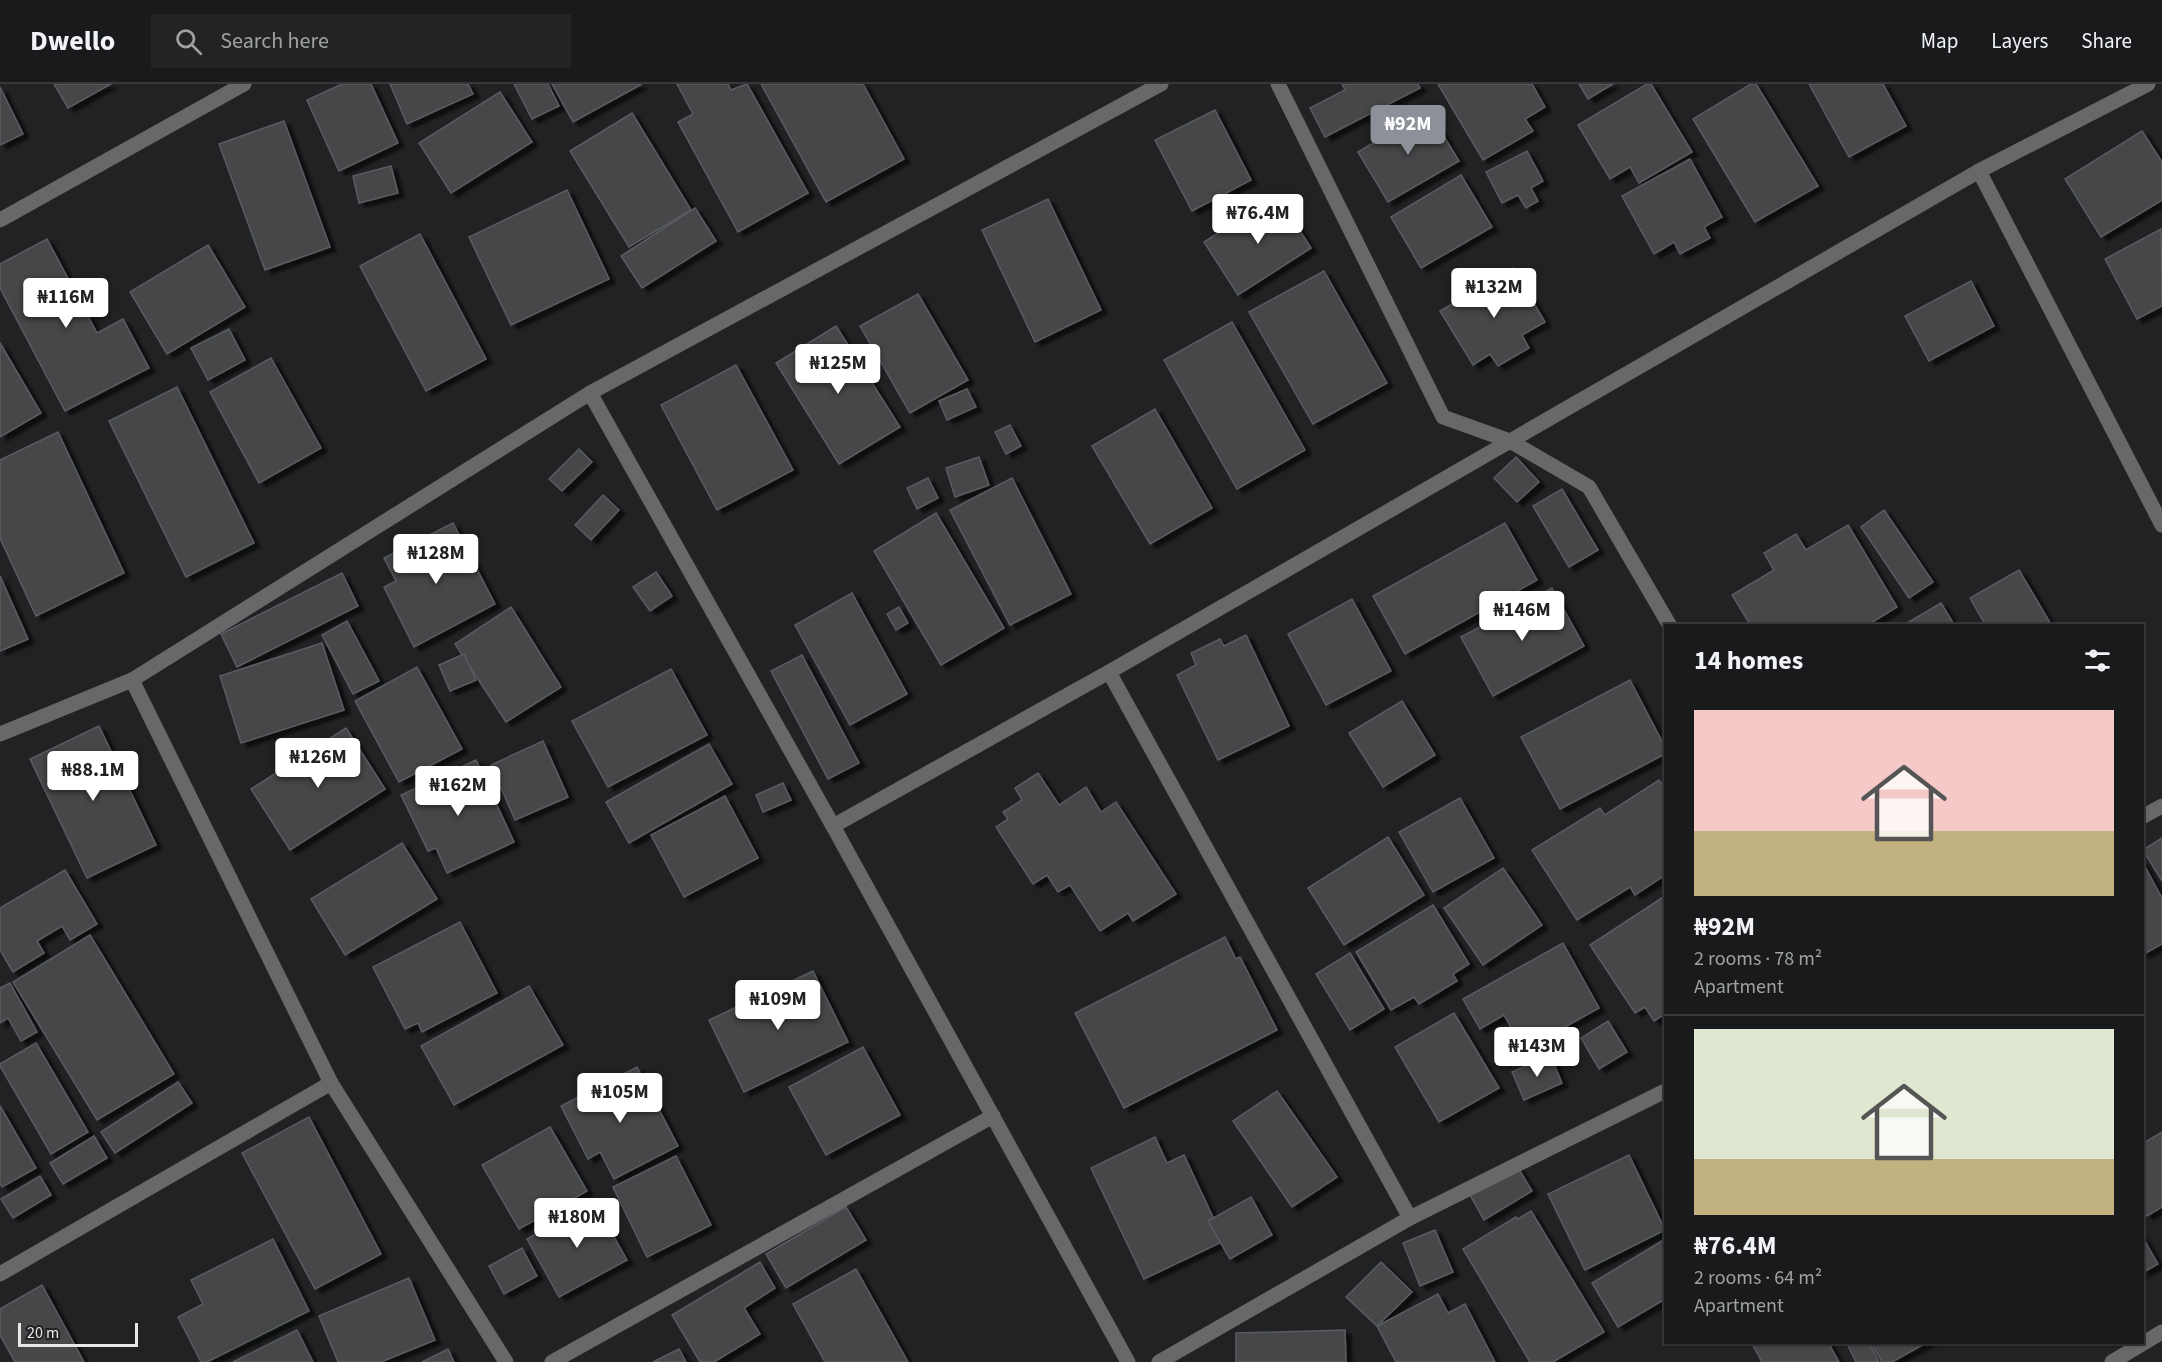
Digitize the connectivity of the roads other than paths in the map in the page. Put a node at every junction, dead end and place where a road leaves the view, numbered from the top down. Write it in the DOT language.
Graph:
graph roads {
  1 [pos="244,84"];
  2 [pos="1161,84"];
  3 [pos="1278,84"];
  4 [pos="2148,84"];
  5 [pos="1979,171"];
  6 [pos="0,220"];
  7 [pos="590,393"];
  8 [pos="1510,441"];
  9 [pos="2162,525"];
  10 [pos="1669,624"];
  11 [pos="1109,672"];
  12 [pos="132,680"];
  13 [pos="0,734"];
  14 [pos="2162,806"];
  15 [pos="2144,816"];
  16 [pos="833,826"];
  17 [pos="331,1083"];
  18 [pos="1664,1091"];
  19 [pos="993,1116"];
  20 [pos="1410,1218"];
  21 [pos="0,1274"];
  22 [pos="2162,1332"];
  23 [pos="2144,1343"];
  24 [pos="2142,1344"];
  25 [pos="506,1362"];
  26 [pos="552,1362"];
  27 [pos="1128,1362"];
  28 [pos="1159,1362"];
  29 [pos="2112,1362"];
  1 -- 6 [label="street"];
  2 -- 7 [label="street"];
  3 -- 8 [label="street"];
  4 -- 5 [label="street"];
  5 -- 8 [label="street"];
  5 -- 9 [label="street"];
  7 -- 12 [label="street"];
  7 -- 16 [label="street"];
  8 -- 10 [label="street"];
  8 -- 11 [label="street"];
  11 -- 16 [label="street"];
  11 -- 20 [label="street"];
  12 -- 13 [label="street"];
  12 -- 17 [label="street"];
  14 -- 15 [label="street"];
  16 -- 19 [label="street"];
  17 -- 21 [label="street"];
  17 -- 25 [label="street"];
  18 -- 20 [label="street"];
  19 -- 26 [label="street"];
  19 -- 27 [label="street"];
  20 -- 28 [label="street"];
  22 -- 23 [label="street"];
  24 -- 29 [label="street"];
}
